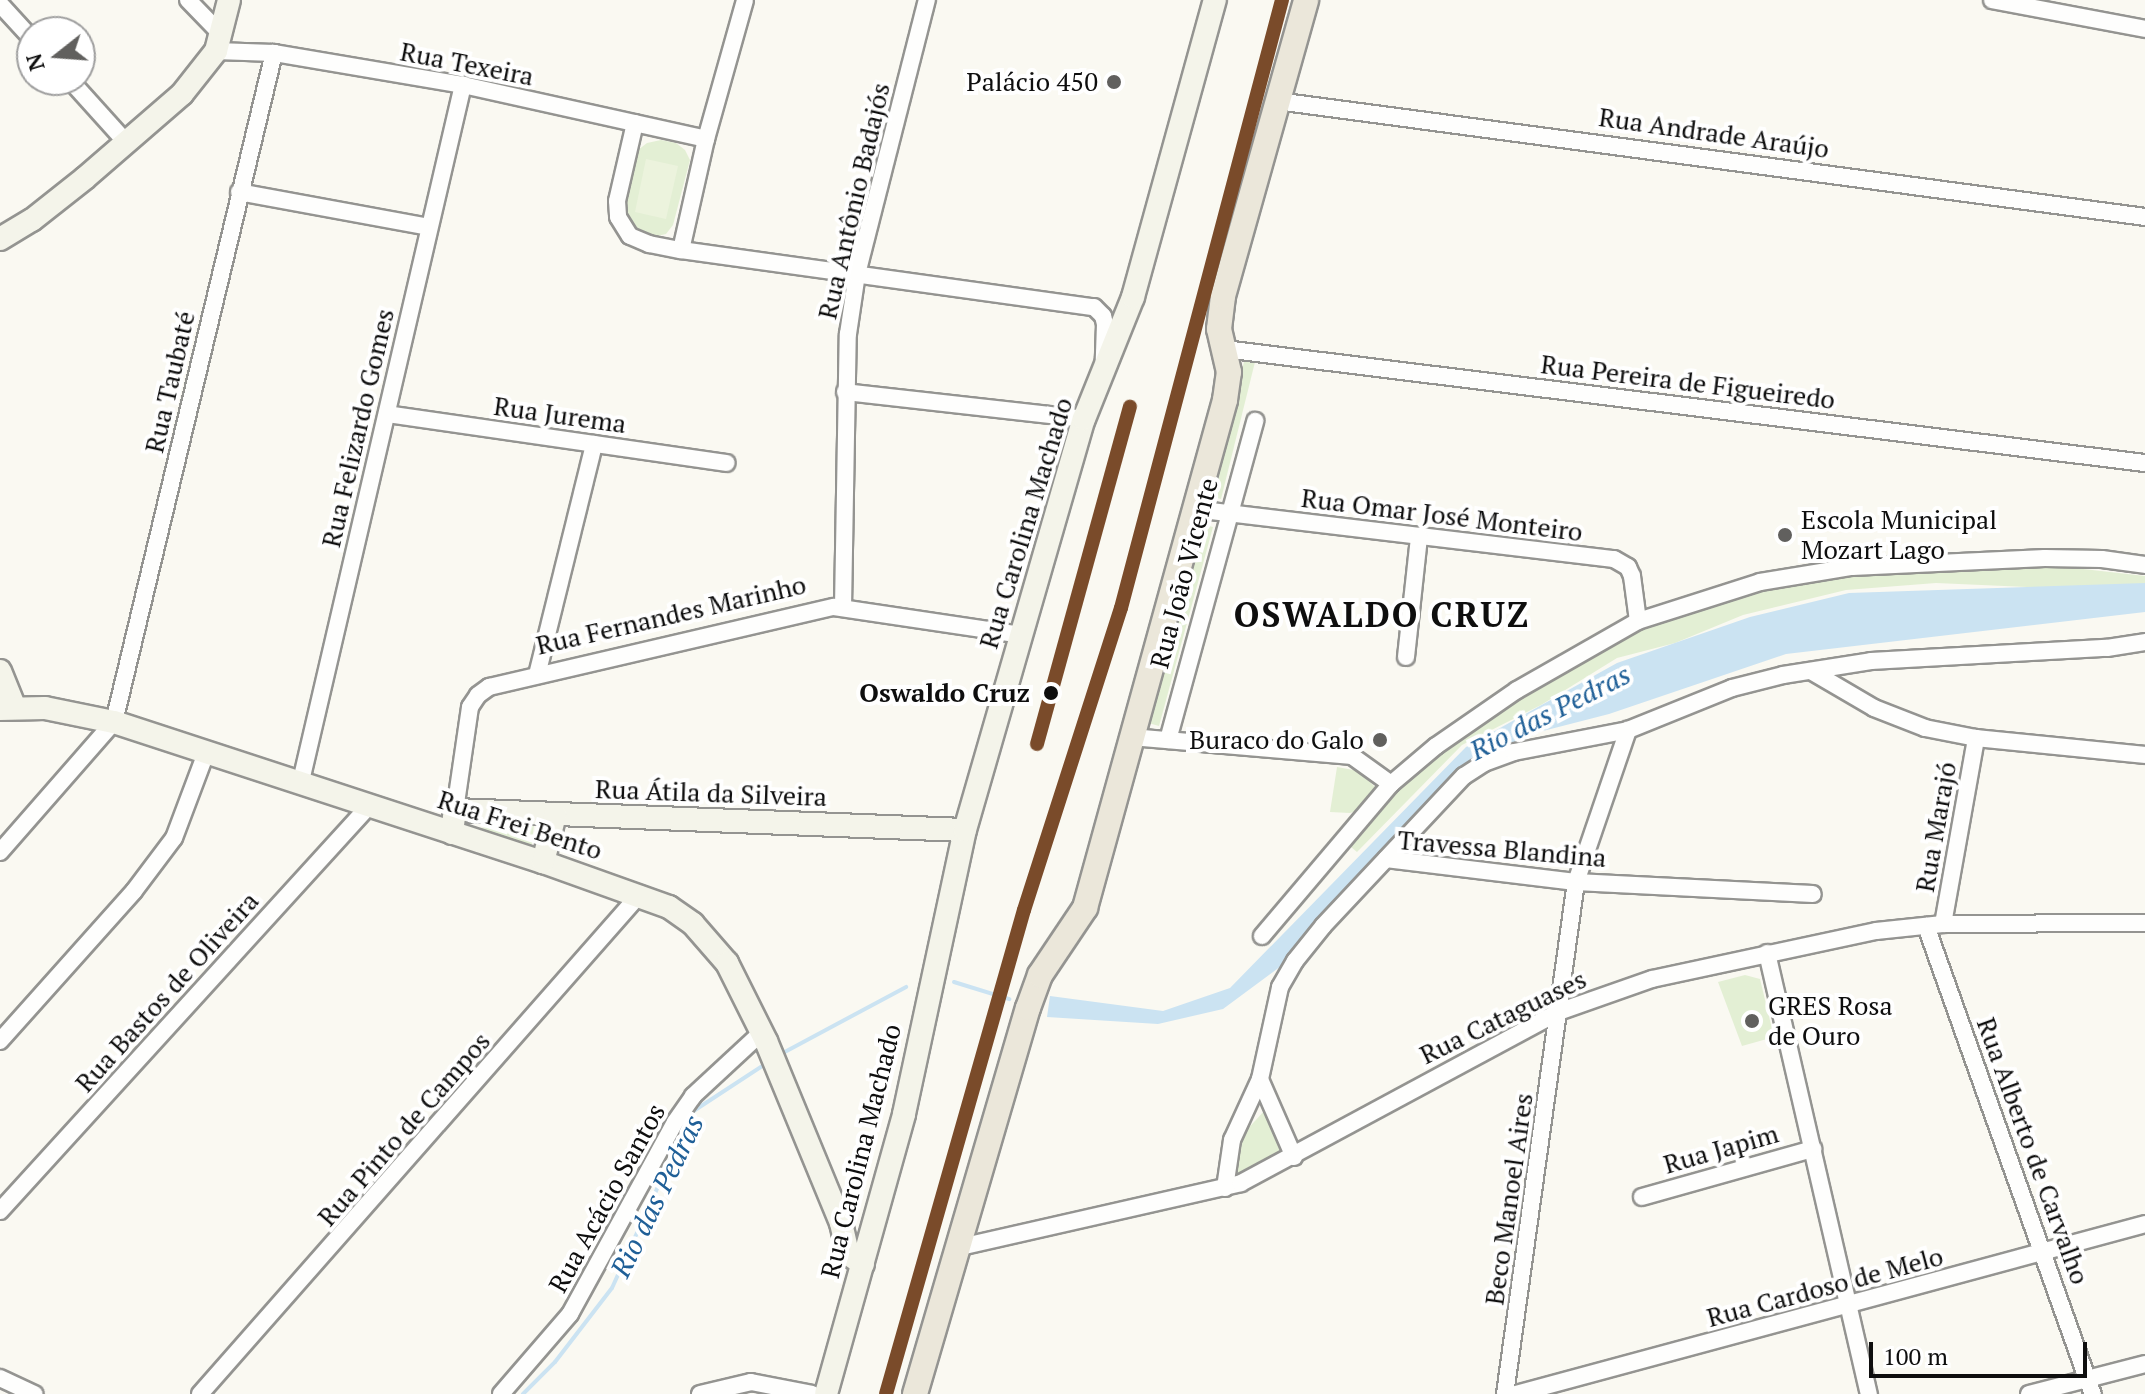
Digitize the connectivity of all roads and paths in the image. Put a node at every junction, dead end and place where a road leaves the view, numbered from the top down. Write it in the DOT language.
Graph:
graph roads {
  1 [pos="188,0"];
  2 [pos="229,0"];
  3 [pos="745,0"];
  4 [pos="927,0"];
  5 [pos="1215,0"];
  6 [pos="1306,0"];
  7 [pos="1992,0"];
  8 [pos="0,4"];
  9 [pos="16,22"];
  10 [pos="2145,29"];
  11 [pos="218,42"];
  12 [pos="274,53"];
  13 [pos="463,85"];
  14 [pos="84,96"];
  15 [pos="1277,101"];
  16 [pos="635,123"];
  17 [pos="706,139"];
  18 [pos="125,141"];
  19 [pos="239,192"];
  20 [pos="2145,217"];
  21 [pos="429,227"];
  22 [pos="0,239"];
  23 [pos="681,250"];
  24 [pos="857,274"];
  25 [pos="1224,349"];
  26 [pos="1104,370"];
  27 [pos="845,392"];
  28 [pos="387,414"];
  29 [pos="1084,419"];
  30 [pos="1255,421"];
  31 [pos="594,444"];
  32 [pos="726,463"];
  33 [pos="2145,463"];
  34 [pos="1194,509"];
  35 [pos="1228,513"];
  36 [pos="1419,537"];
  37 [pos="2145,565"];
  38 [pos="843,607"];
  39 [pos="1638,621"];
  40 [pos="1021,635"];
  41 [pos="2145,642"];
  42 [pos="1406,657"];
  43 [pos="0,671"];
  44 [pos="1811,671"];
  45 [pos="537,675"];
  46 [pos="7,709"];
  47 [pos="114,722"];
  48 [pos="1628,730"];
  49 [pos="1131,737"];
  50 [pos="1976,738"];
  51 [pos="1168,740"];
  52 [pos="206,753"];
  53 [pos="2145,755"];
  54 [pos="301,781"];
  55 [pos="1391,784"];
  56 [pos="370,805"];
  57 [pos="455,810"];
  58 [pos="555,815"];
  59 [pos="965,830"];
  60 [pos="452,833"];
  61 [pos="0,852"];
  62 [pos="1386,859"];
  63 [pos="543,862"];
  64 [pos="1576,882"];
  65 [pos="640,894"];
  66 [pos="1813,894"];
  67 [pos="1934,925"];
  68 [pos="2144,926"];
  69 [pos="1262,936"];
  70 [pos="1767,953"];
  71 [pos="1561,1011"];
  72 [pos="764,1037"];
  73 [pos="0,1041"];
  74 [pos="1260,1079"];
  75 [pos="1813,1149"];
  76 [pos="1294,1157"];
  77 [pos="1225,1188"];
  78 [pos="1642,1197"];
  79 [pos="0,1211"];
  80 [pos="2145,1224"];
  81 [pos="854,1230"];
  82 [pos="956,1248"];
  83 [pos="2046,1254"];
  84 [pos="855,1259"];
  85 [pos="856,1290"];
  86 [pos="1849,1304"];
  87 [pos="2145,1364"];
  88 [pos="0,1378"];
  89 [pos="2091,1387"];
  90 [pos="917,1392"];
  91 [pos="34,1394"];
  92 [pos="200,1394"];
  93 [pos="501,1394"];
  94 [pos="700,1394"];
  95 [pos="812,1394"];
  96 [pos="826,1394"];
  97 [pos="1505,1394"];
  98 [pos="1516,1394"];
  99 [pos="1869,1394"];
  100 [pos="2029,1394"];
  1 -- 11 [label="street"];
  2 -- 11 [label="main road"];
  3 -- 17 [label="street"];
  4 -- 24 [label="street, Rua Antônio Badajós"];
  5 -- 26 [label="main road, Rua Carolina Machado"];
  6 -- 15 [label="main road, Rua João Vicente"];
  7 -- 10 [label="street"];
  8 -- 9 [label="street"];
  11 -- 12 [label="street, Rua Texeira"];
  11 -- 18 [label="main road"];
  12 -- 13 [label="street, Rua Texeira"];
  12 -- 19 [label="street, Rua Taubaté"];
  13 -- 16 [label="street, Rua Texeira"];
  13 -- 21 [label="street, Rua Felizardo Gomes"];
  14 -- 18 [label="street"];
  15 -- 20 [label="street, Rua Andrade Araújo"];
  15 -- 25 [label="main road, Rua João Vicente"];
  16 -- 17 [label="street, Rua Texeira"];
  16 -- 23 [label="street"];
  17 -- 23 [label="street"];
  18 -- 22 [label="main road"];
  19 -- 21 [label="street"];
  19 -- 47 [label="street, Rua Taubaté"];
  21 -- 28 [label="street, Rua Felizardo Gomes"];
  23 -- 24 [label="street"];
  24 -- 26 [label="street"];
  24 -- 27 [label="street, Rua Antônio Badajós"];
  25 -- 33 [label="street, Rua Pereira de Figueiredo"];
  25 -- 34 [label="main road, Rua João Vicente"];
  26 -- 29 [label="main road, Rua Carolina Machado"];
  27 -- 29 [label="street"];
  27 -- 38 [label="street, Rua Antônio Badajós"];
  28 -- 31 [label="street, Rua Jurema"];
  28 -- 54 [label="street, Rua Felizardo Gomes"];
  29 -- 40 [label="main road, Rua Carolina Machado"];
  30 -- 35 [label="street, Rua João Vicente"];
  31 -- 32 [label="street, Rua Jurema"];
  31 -- 45 [label="street"];
  34 -- 35 [label="street, Rua Omar José Monteiro"];
  34 -- 49 [label="main road, Rua João Vicente"];
  35 -- 36 [label="street, Rua Omar José Monteiro"];
  35 -- 51 [label="street, Rua João Vicente"];
  36 -- 39 [label="street, Rua Omar José Monteiro"];
  36 -- 42 [label="street"];
  37 -- 39 [label="street"];
  38 -- 40 [label="street, Rua Fernandes Marinho"];
  38 -- 45 [label="street, Rua Fernandes Marinho"];
  39 -- 55 [label="street"];
  40 -- 59 [label="main road, Rua Carolina Machado"];
  41 -- 44 [label="street"];
  43 -- 46 [label="main road"];
  44 -- 48 [label="street"];
  44 -- 50 [label="street"];
  45 -- 57 [label="street, Rua Fernandes Marinho"];
  46 -- 47 [label="main road, Rua Frei Bento"];
  47 -- 52 [label="main road, Rua Frei Bento"];
  47 -- 61 [label="street"];
  48 -- 62 [label="street"];
  48 -- 64 [label="street, Beco Manoel Aires"];
  49 -- 51 [label="street"];
  49 -- 82 [label="main road, Rua João Vicente"];
  50 -- 53 [label="street"];
  50 -- 67 [label="street, Rua Marajó"];
  51 -- 55 [label="street"];
  52 -- 54 [label="main road, Rua Frei Bento"];
  52 -- 73 [label="street"];
  54 -- 56 [label="main road, Rua Frei Bento"];
  55 -- 69 [label="street"];
  56 -- 60 [label="main road, Rua Frei Bento"];
  56 -- 79 [label="street, Rua Bastos de Oliveira"];
  57 -- 58 [label="main road, Rua Átila da Silveira"];
  57 -- 60 [label="main road, Rua Fernandes Marinho"];
  58 -- 59 [label="main road, Rua Átila da Silveira"];
  58 -- 63 [label="main road"];
  59 -- 81 [label="main road, Rua Carolina Machado"];
  60 -- 63 [label="main road, Rua Frei Bento"];
  62 -- 64 [label="street, Travessa Blandina"];
  62 -- 74 [label="street, Travessa Blandina"];
  63 -- 65 [label="main road, Rua Frei Bento"];
  64 -- 66 [label="street, Travessa Blandina"];
  64 -- 71 [label="street, Beco Manoel Aires"];
  65 -- 72 [label="main road, Rua Frei Bento"];
  65 -- 92 [label="street, Rua Pinto de Campos"];
  67 -- 68 [label="street, Rua Cataguases"];
  67 -- 70 [label="street, Rua Cataguases"];
  67 -- 83 [label="street, Rua Alberto de Carvalho"];
  70 -- 71 [label="street, Rua Cataguases"];
  70 -- 75 [label="street"];
  71 -- 76 [label="street, Rua Cataguases"];
  71 -- 97 [label="street, Beco Manoel Aires"];
  72 -- 81 [label="main road, Rua Frei Bento"];
  72 -- 93 [label="street, Rua Acácio Santos"];
  74 -- 76 [label="street"];
  74 -- 77 [label="street, Travessa Blandina"];
  75 -- 78 [label="street, Rua Japim"];
  75 -- 86 [label="street"];
  76 -- 77 [label="street, Rua Cataguases"];
  77 -- 82 [label="street, Rua Cataguases"];
  80 -- 83 [label="street, Rua Cardoso de Melo"];
  81 -- 84 [label="main road, Rua Frei Bento"];
  81 -- 84 [label="main road, Rua Carolina Machado"];
  82 -- 90 [label="main road, Rua João Vicente"];
  83 -- 86 [label="street, Rua Cardoso de Melo"];
  83 -- 89 [label="street, Rua Alberto de Carvalho"];
  84 -- 85 [label="main road, Rua Frei Bento"];
  85 -- 96 [label="main road, Rua Carolina Machado"];
  86 -- 98 [label="street, Rua Cardoso de Melo"];
  86 -- 99 [label="street"];
  87 -- 89 [label="street"];
  88 -- 91 [label="street"];
  89 -- 100 [label="street"];
  94 -- 95 [label="street"];
}
